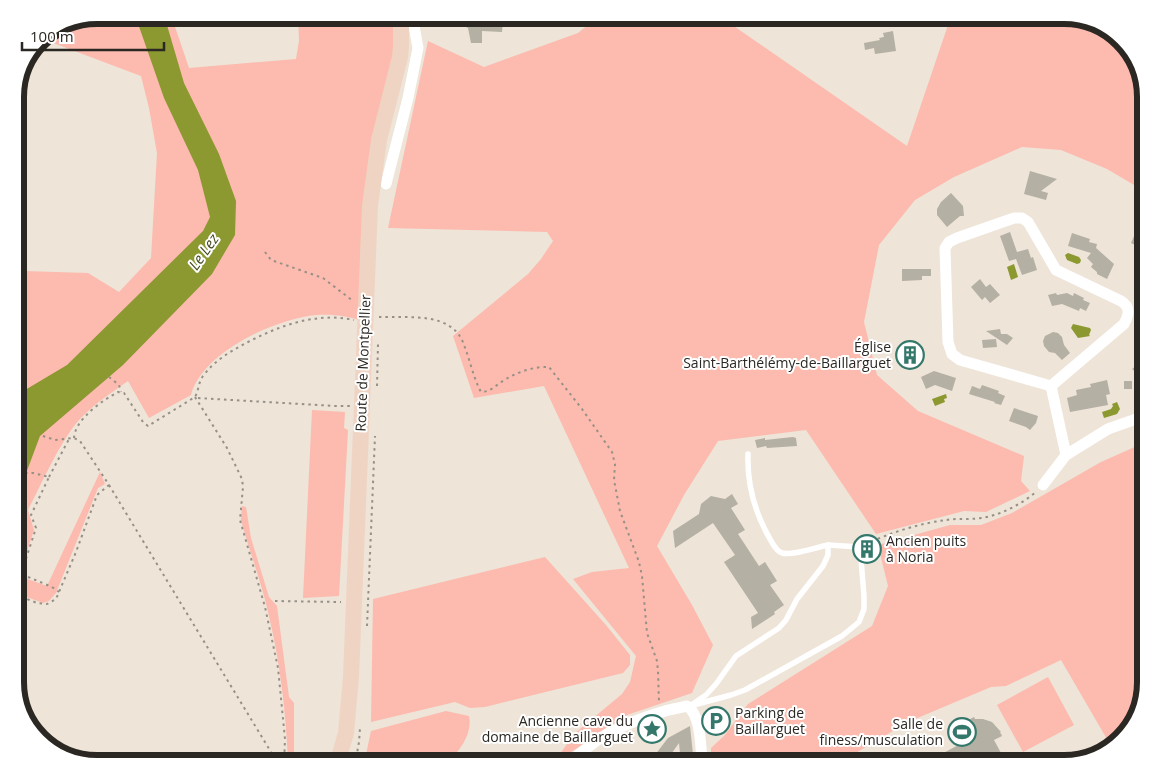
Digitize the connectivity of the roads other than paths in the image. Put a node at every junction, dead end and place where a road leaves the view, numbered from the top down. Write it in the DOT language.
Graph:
graph roads {
  1 [pos="402,24"];
  2 [pos="414,24"];
  3 [pos="386,184"];
  4 [pos="1051,386"];
  5 [pos="1137,419"];
  6 [pos="748,454"];
  7 [pos="1066,455"];
  8 [pos="1043,485"];
  9 [pos="828,546"];
  10 [pos="690,706"];
  11 [pos="347,713"];
  12 [pos="329,755"];
  13 [pos="340,755"];
  14 [pos="579,755"];
  15 [pos="701,755"];
  1 -- 11 [label="main road, Route de Montpellier"];
  2 -- 3 [label="street"];
  4 -- 4 [label="street"];
  4 -- 7 [label="street"];
  5 -- 7 [label="street"];
  6 -- 9 [label="lane"];
  7 -- 8 [label="street"];
  9 -- 10 [label="lane"];
  9 -- 10 [label="lane"];
  10 -- 14 [label="street"];
  10 -- 15 [label="street"];
  11 -- 12 [label="main road, Route de Montpellier"];
  11 -- 13 [label="main road, Route de Montpellier"];
}
